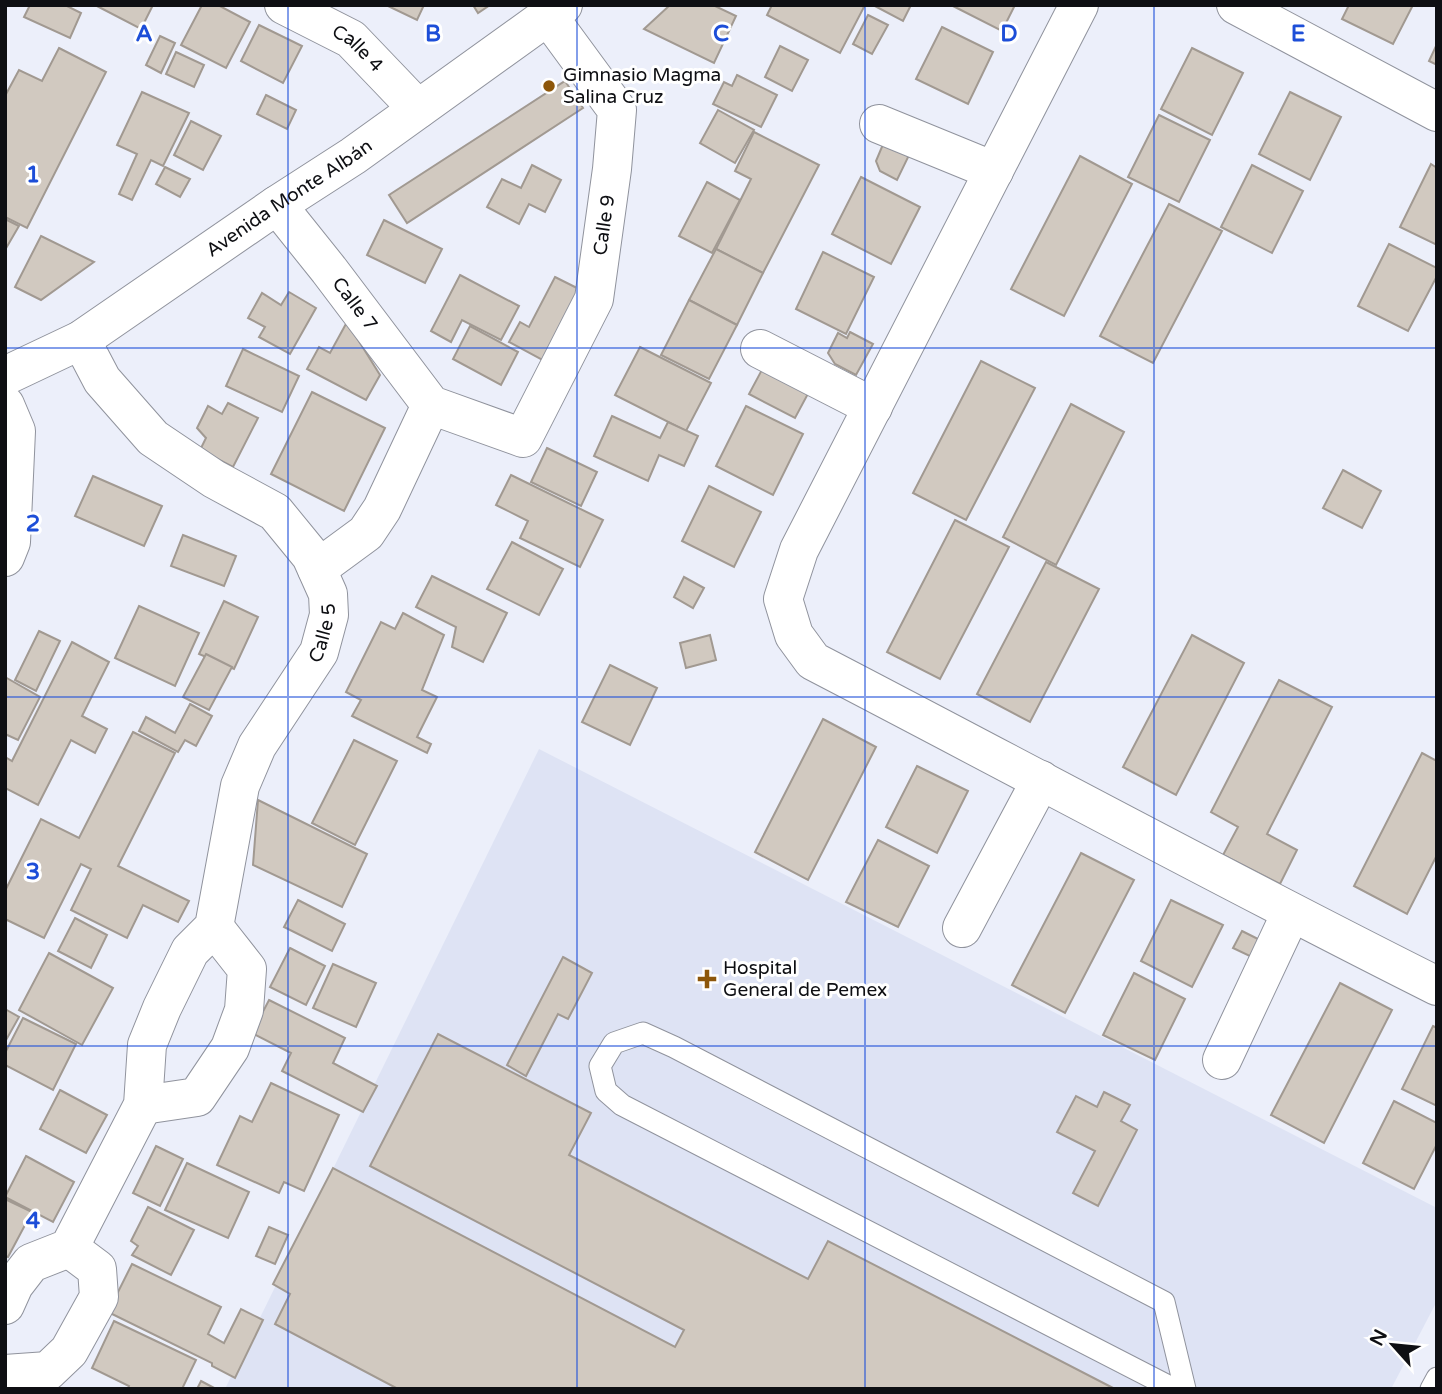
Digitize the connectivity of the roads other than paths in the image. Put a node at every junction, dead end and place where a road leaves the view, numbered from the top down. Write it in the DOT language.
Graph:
graph roads {
  1 [pos="284,5"];
  2 [pos="1079,5"];
  3 [pos="1254,10"];
  4 [pos="556,11"];
  5 [pos="418,109"];
  6 [pos="1437,112"];
  7 [pos="878,124"];
  8 [pos="994,171"];
  9 [pos="277,205"];
  10 [pos="81,340"];
  11 [pos="760,348"];
  12 [pos="5,376"];
  13 [pos="5,405"];
  14 [pos="431,405"];
  15 [pos="873,407"];
  16 [pos="5,558"];
  17 [pos="317,569"];
  18 [pos="1041,780"];
  19 [pos="1292,913"];
  20 [pos="215,927"];
  21 [pos="962,928"];
  22 [pos="1437,986"];
  23 [pos="1222,1060"];
  24 [pos="143,1105"];
  25 [pos="69,1248"];
  26 [pos="5,1305"];
  27 [pos="5,1374"];
  28 [pos="1437,1378"];
  29 [pos="1174,1389"];
  30 [pos="1185,1389"];
  31 [pos="1431,1389"];
  1 -- 5 [label="street, Calle 4"];
  2 -- 8 [label="street"];
  3 -- 6 [label="street"];
  4 -- 5 [label="street, Avenida Monte Albán"];
  4 -- 14 [label="street, Calle 9"];
  5 -- 9 [label="street, Avenida Monte Albán"];
  7 -- 8 [label="street"];
  8 -- 15 [label="street"];
  9 -- 10 [label="street, Avenida Monte Albán"];
  9 -- 14 [label="street, Calle 7"];
  10 -- 12 [label="street, Avenida Monte Albán"];
  10 -- 17 [label="street, Calle 5"];
  11 -- 15 [label="street"];
  13 -- 16 [label="street"];
  14 -- 17 [label="street"];
  15 -- 18 [label="street"];
  17 -- 20 [label="street, Calle 5"];
  18 -- 19 [label="street"];
  18 -- 21 [label="street"];
  19 -- 22 [label="street"];
  19 -- 23 [label="street"];
  20 -- 24 [label="street"];
  20 -- 24 [label="street"];
  24 -- 25 [label="street"];
  25 -- 26 [label="street"];
  25 -- 27 [label="street"];
  28 -- 31 [label="lane"];
  29 -- 30 [label="lane"];
}
